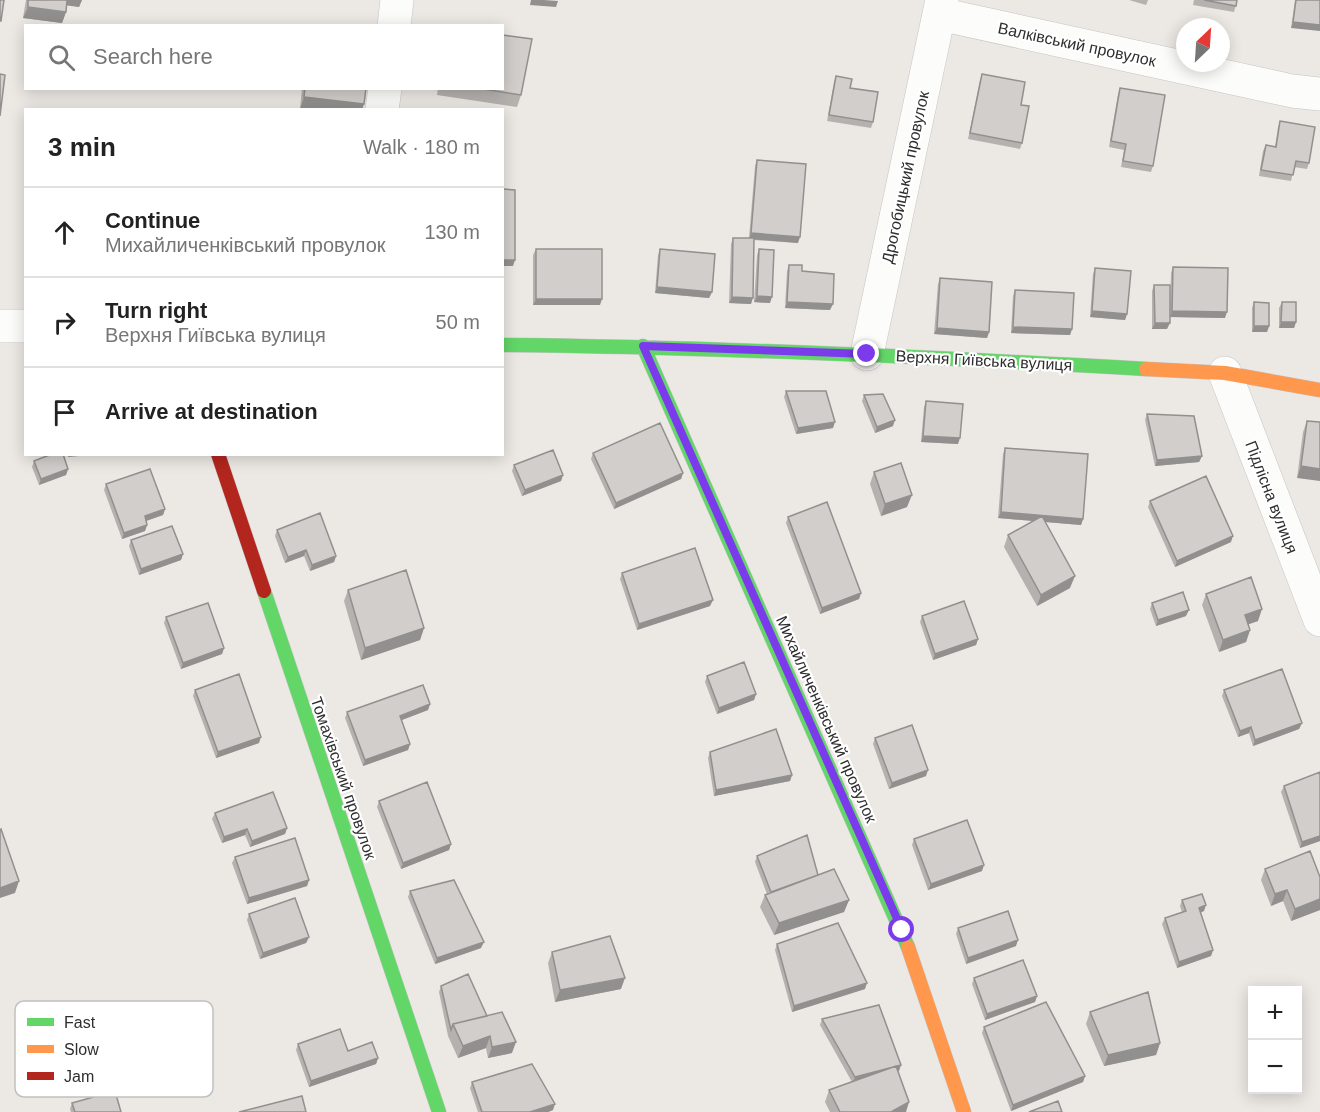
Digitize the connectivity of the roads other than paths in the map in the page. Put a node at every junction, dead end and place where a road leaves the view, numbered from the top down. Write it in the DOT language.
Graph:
graph roads {
  1 [pos="397,0"];
  2 [pos="940,7"];
  3 [pos="394,24"];
  4 [pos="385,90"];
  5 [pos="1320,94"];
  6 [pos="382,108"];
  7 [pos="0,326"];
  8 [pos="24,326"];
  9 [pos="504,345"];
  10 [pos="643,346"];
  11 [pos="867,354"];
  12 [pos="1225,373"];
  13 [pos="1320,390"];
  14 [pos="219,456"];
  15 [pos="1320,620"];
  16 [pos="439,1112"];
  17 [pos="964,1112"];
  1 -- 3 [label="street"];
  2 -- 5 [label="street, Валківський провулок"];
  2 -- 11 [label="street, Дрогобицький провулок"];
  4 -- 6 [label="street"];
  7 -- 8 [label="street"];
  9 -- 10 [label="street, Верхня Гиївська вулиця"];
  10 -- 11 [label="street, Верхня Гиївська вулиця"];
  10 -- 17 [label="street, Михайличенківський провулок"];
  11 -- 12 [label="street, Верхня Гиївська вулиця"];
  12 -- 13 [label="street, Верхня Гиївська вулиця"];
  12 -- 15 [label="street, Підлісна вулиця"];
  14 -- 16 [label="street, Томахівський провулок"];
}
